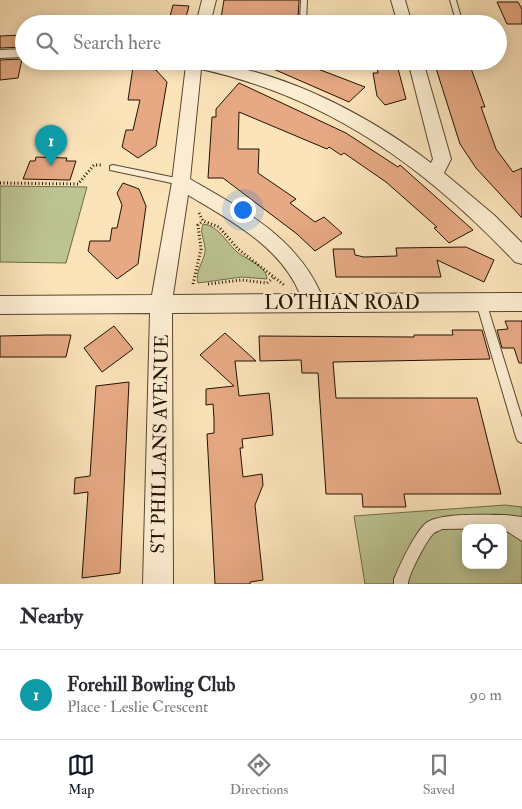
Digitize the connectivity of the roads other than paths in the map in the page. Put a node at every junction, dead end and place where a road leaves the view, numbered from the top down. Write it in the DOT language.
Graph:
graph roads {
  1 [pos="209,0"];
  2 [pos="304,0"];
  3 [pos="398,0"];
  4 [pos="453,0"];
  5 [pos="205,15"];
  6 [pos="303,15"];
  7 [pos="402,15"];
  8 [pos="457,15"];
  9 [pos="15,53"];
  10 [pos="0,54"];
  11 [pos="191,70"];
  12 [pos="227,70"];
  13 [pos="417,70"];
  14 [pos="113,168"];
  15 [pos="435,173"];
  16 [pos="181,182"];
  17 [pos="522,256"];
  18 [pos="314,302"];
  19 [pos="481,302"];
  20 [pos="522,302"];
  21 [pos="0,304"];
  22 [pos="161,305"];
  23 [pos="522,437"];
  24 [pos="504,521"];
  25 [pos="522,523"];
  26 [pos="522,534"];
  27 [pos="158,584"];
  28 [pos="401,584"];
  1 -- 5 [label="street"];
  2 -- 6 [label="lane"];
  3 -- 7 [label="street"];
  4 -- 8 [label="lane"];
  9 -- 10 [label="street"];
  11 -- 16 [label="street, ST PHILLANS AVENUE"];
  12 -- 15 [label="street"];
  13 -- 15 [label="street"];
  14 -- 16 [label="lane"];
  15 -- 17 [label="street"];
  16 -- 18 [label="street"];
  16 -- 22 [label="street, ST PHILLANS AVENUE"];
  18 -- 19 [label="street, LOTHIAN ROAD"];
  18 -- 22 [label="street, LOTHIAN ROAD"];
  19 -- 20 [label="street, LOTHIAN ROAD"];
  19 -- 23 [label="lane"];
  21 -- 22 [label="street, LOTHIAN ROAD"];
  22 -- 27 [label="street, ST PHILLANS AVENUE"];
  24 -- 25 [label="lane"];
  24 -- 26 [label="lane"];
  24 -- 28 [label="lane"];
}
